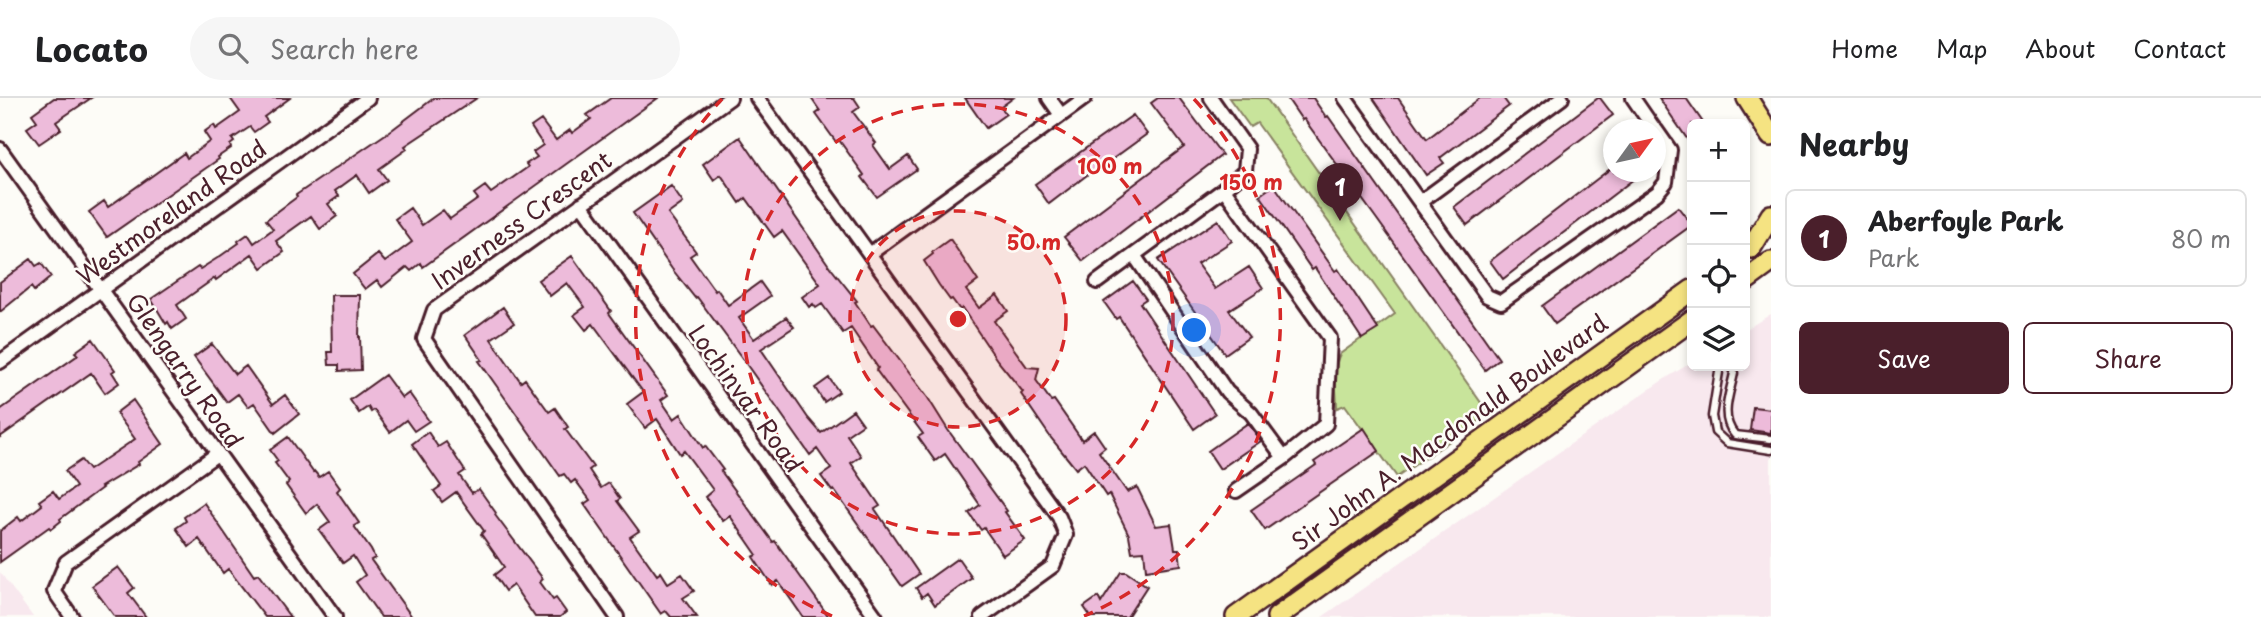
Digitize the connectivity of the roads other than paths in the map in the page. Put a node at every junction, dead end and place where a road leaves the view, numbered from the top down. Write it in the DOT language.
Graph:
graph roads {
  1 [pos="368,98"];
  2 [pos="730,98"];
  3 [pos="757,98"];
  4 [pos="1049,98"];
  5 [pos="1085,98"];
  6 [pos="1211,98"];
  7 [pos="1345,98"];
  8 [pos="1562,98"];
  9 [pos="1633,98"];
  10 [pos="1747,98"];
  11 [pos="1061,115"];
  12 [pos="1647,119"];
  13 [pos="1771,136"];
  14 [pos="1666,145"];
  15 [pos="0,149"];
  16 [pos="1666,182"];
  17 [pos="1666,182"];
  18 [pos="1224,189"];
  19 [pos="1420,202"];
  20 [pos="581,204"];
  21 [pos="1771,215"];
  22 [pos="1771,234"];
  23 [pos="1750,247"];
  24 [pos="1750,249"];
  25 [pos="871,253"];
  26 [pos="1133,255"];
  27 [pos="1771,262"];
  28 [pos="1750,278"];
  29 [pos="1097,282"];
  30 [pos="101,289"];
  31 [pos="1687,294"];
  32 [pos="1687,324"];
  33 [pos="0,362"];
  34 [pos="1719,372"];
  35 [pos="1734,373"];
  36 [pos="1771,439"];
  37 [pos="1771,450"];
  38 [pos="217,454"];
  39 [pos="1284,458"];
  40 [pos="1236,491"];
  41 [pos="72,617"];
  42 [pos="335,617"];
  43 [pos="617,617"];
  44 [pos="876,617"];
  45 [pos="982,617"];
  46 [pos="1237,617"];
  47 [pos="1277,617"];
  1 -- 30 [label="street, Westmoreland Road"];
  2 -- 20 [label="street, Inverness Crescent"];
  3 -- 25 [label="street"];
  4 -- 11 [label="street"];
  5 -- 11 [label="street"];
  6 -- 18 [label="street"];
  7 -- 19 [label="street"];
  8 -- 19 [label="street"];
  9 -- 12 [label="street"];
  10 -- 13 [label="main road"];
  11 -- 25 [label="street"];
  14 -- 17 [label="street"];
  15 -- 30 [label="street, Glengarry Road"];
  16 -- 19 [label="street"];
  18 -- 26 [label="street"];
  18 -- 39 [label="street"];
  20 -- 43 [label="street, Inverness Crescent"];
  20 -- 44 [label="street, Lochinvar Road"];
  21 -- 23 [label="main road"];
  22 -- 24 [label="main road"];
  25 -- 45 [label="street"];
  26 -- 29 [label="street"];
  26 -- 39 [label="street"];
  27 -- 28 [label="main road"];
  30 -- 33 [label="street, Westmoreland Road"];
  30 -- 38 [label="street, Glengarry Road"];
  31 -- 46 [label="main road, Sir John A. Macdonald Boulevard"];
  32 -- 47 [label="main road, Sir John A. Macdonald Boulevard"];
  34 -- 37 [label="lane"];
  35 -- 36 [label="lane"];
  38 -- 41 [label="street"];
  38 -- 42 [label="street, Glengarry Road"];
  39 -- 40 [label="street"];
}
